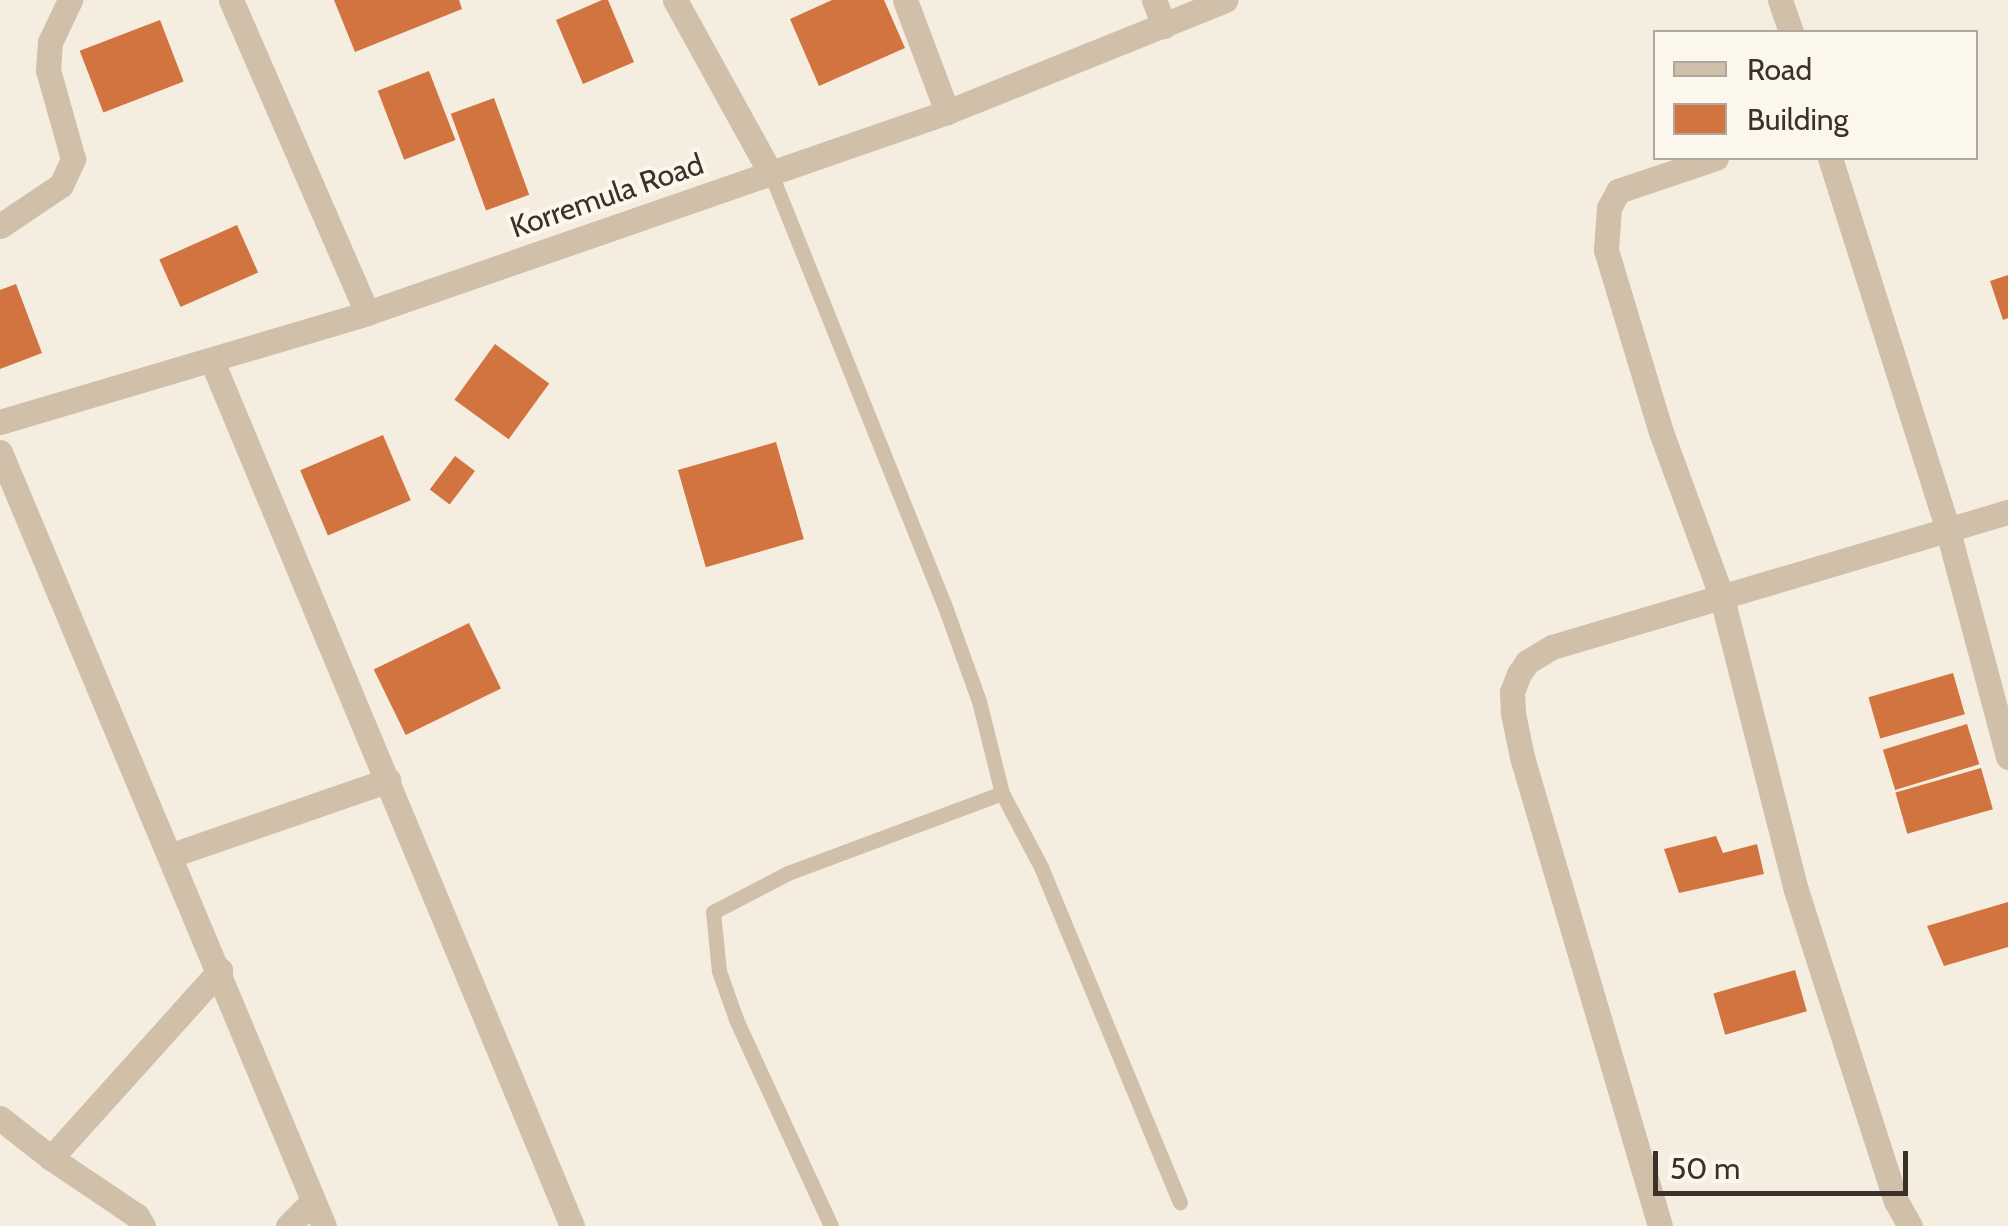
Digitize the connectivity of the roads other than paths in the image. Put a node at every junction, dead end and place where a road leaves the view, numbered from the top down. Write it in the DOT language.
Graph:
graph roads {
  1 [pos="70,0"];
  2 [pos="230,0"];
  3 [pos="676,0"];
  4 [pos="905,0"];
  5 [pos="1154,0"];
  6 [pos="1225,0"];
  7 [pos="1780,0"];
  8 [pos="1164,26"];
  9 [pos="1789,30"];
  10 [pos="947,112"];
  11 [pos="1710,160"];
  12 [pos="1831,160"];
  13 [pos="771,174"];
  14 [pos="0,226"];
  15 [pos="367,313"];
  16 [pos="212,360"];
  17 [pos="0,422"];
  18 [pos="0,452"];
  19 [pos="2008,512"];
  20 [pos="1948,531"];
  21 [pos="1722,598"];
  22 [pos="2008,756"];
  23 [pos="388,780"];
  24 [pos="1002,793"];
  25 [pos="172,856"];
  26 [pos="220,970"];
  27 [pos="0,1118"];
  28 [pos="51,1158"];
  29 [pos="312,1202"];
  30 [pos="1180,1202"];
  31 [pos="143,1226"];
  32 [pos="288,1226"];
  33 [pos="324,1226"];
  34 [pos="572,1226"];
  35 [pos="831,1226"];
  36 [pos="1660,1226"];
  37 [pos="1910,1226"];
  1 -- 14 [label="street"];
  2 -- 15 [label="street"];
  3 -- 13 [label="street"];
  4 -- 10 [label="street"];
  5 -- 8 [label="street"];
  6 -- 8 [label="street, Korremula Road"];
  7 -- 9 [label="street"];
  8 -- 10 [label="street, Korremula Road"];
  10 -- 13 [label="street, Korremula Road"];
  11 -- 21 [label="street"];
  12 -- 20 [label="street"];
  13 -- 15 [label="street, Korremula Road"];
  13 -- 24 [label="lane"];
  15 -- 16 [label="street, Korremula Road"];
  16 -- 17 [label="street, Korremula Road"];
  16 -- 23 [label="street"];
  18 -- 25 [label="street"];
  19 -- 20 [label="street"];
  20 -- 21 [label="street"];
  20 -- 22 [label="street"];
  21 -- 36 [label="street"];
  21 -- 37 [label="street"];
  23 -- 25 [label="street"];
  23 -- 34 [label="street"];
  24 -- 30 [label="lane"];
  24 -- 35 [label="lane"];
  25 -- 26 [label="street"];
  26 -- 28 [label="street"];
  26 -- 29 [label="street"];
  27 -- 28 [label="street"];
  28 -- 31 [label="street"];
  29 -- 32 [label="street"];
  29 -- 33 [label="street"];
}
